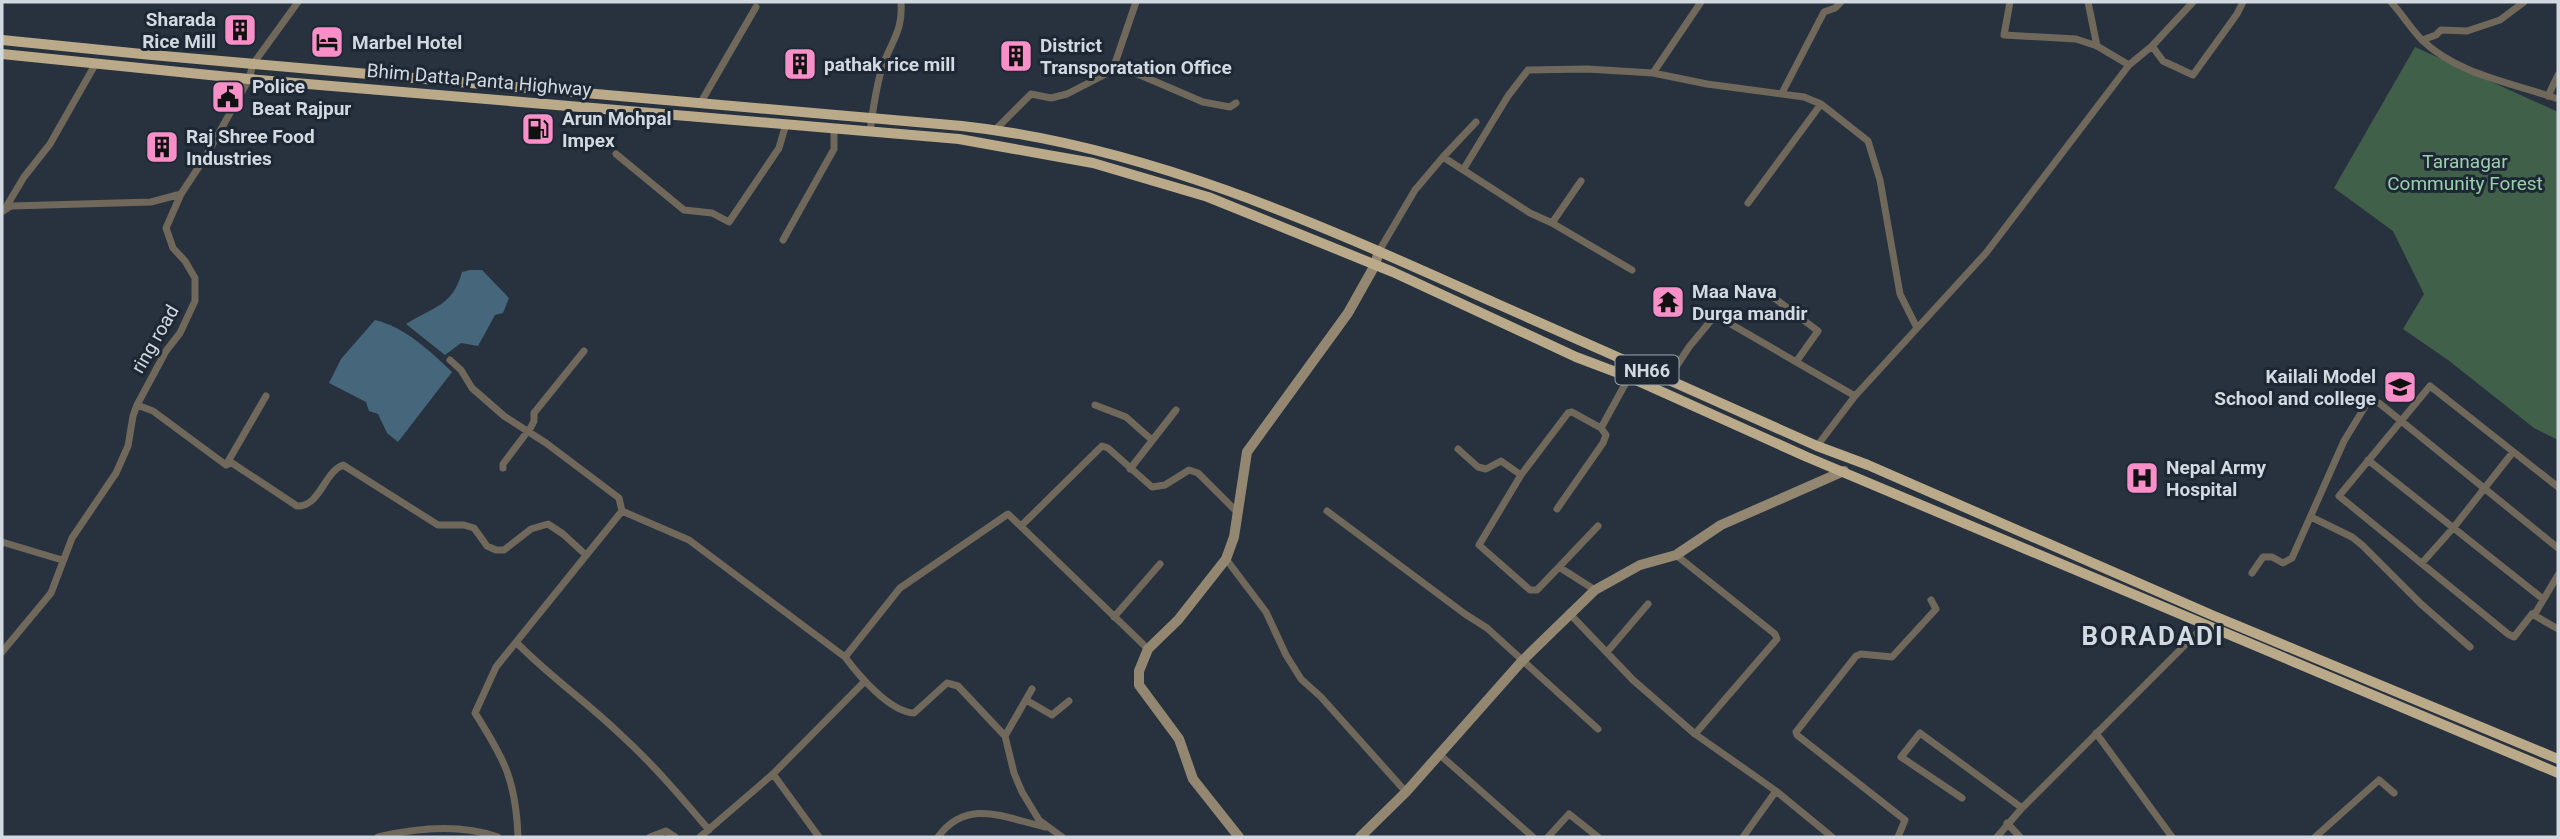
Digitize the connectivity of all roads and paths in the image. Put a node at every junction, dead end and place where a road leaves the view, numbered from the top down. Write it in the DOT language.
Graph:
graph roads {
  1 [pos="298,2"];
  2 [pos="901,2"];
  3 [pos="1136,2"];
  4 [pos="1701,2"];
  5 [pos="1841,2"];
  6 [pos="2010,2"];
  7 [pos="2088,2"];
  8 [pos="2180,2"];
  9 [pos="2193,2"];
  10 [pos="2243,2"];
  11 [pos="2391,2"];
  12 [pos="2524,2"];
  13 [pos="756,7"];
  14 [pos="2187,10"];
  15 [pos="2,40"];
  16 [pos="2422,40"];
  17 [pos="2097,46"];
  18 [pos="2152,46"];
  19 [pos="2,54"];
  20 [pos="96,63"];
  21 [pos="253,64"];
  22 [pos="2129,65"];
  23 [pos="1114,66"];
  24 [pos="1653,73"];
  25 [pos="2558,75"];
  26 [pos="249,79"];
  27 [pos="1782,93"];
  28 [pos="2548,96"];
  29 [pos="2558,99"];
  30 [pos="701,102"];
  31 [pos="1236,103"];
  32 [pos="1821,104"];
  33 [pos="872,119"];
  34 [pos="1476,122"];
  35 [pos="786,124"];
  36 [pos="834,128"];
  37 [pos="995,130"];
  38 [pos="870,131"];
  39 [pos="616,154"];
  40 [pos="1443,157"];
  41 [pos="1463,170"];
  42 [pos="1581,181"];
  43 [pos="181,194"];
  44 [pos="1748,203"];
  45 [pos="2,212"];
  46 [pos="1552,223"];
  47 [pos="783,240"];
  48 [pos="1379,251"];
  49 [pos="1375,265"];
  50 [pos="1632,270"];
  51 [pos="1765,291"];
  52 [pos="1917,328"];
  53 [pos="584,351"];
  54 [pos="450,360"];
  55 [pos="1796,362"];
  56 [pos="1629,377"];
  57 [pos="1668,379"];
  58 [pos="266,396"];
  59 [pos="1855,396"];
  60 [pos="137,405"];
  61 [pos="1095,405"];
  62 [pos="1176,410"];
  63 [pos="2400,421"];
  64 [pos="1601,428"];
  65 [pos="526,432"];
  66 [pos="1152,440"];
  67 [pos="1817,446"];
  68 [pos="1458,449"];
  69 [pos="2513,452"];
  70 [pos="2368,460"];
  71 [pos="226,465"];
  72 [pos="503,468"];
  73 [pos="1130,469"];
  74 [pos="1844,471"];
  75 [pos="1521,475"];
  76 [pos="2558,487"];
  77 [pos="2485,488"];
  78 [pos="1557,509"];
  79 [pos="622,511"];
  80 [pos="1327,511"];
  81 [pos="1238,513"];
  82 [pos="2311,517"];
  83 [pos="1022,526"];
  84 [pos="1598,526"];
  85 [pos="2454,527"];
  86 [pos="2,541"];
  87 [pos="2558,548"];
  88 [pos="586,555"];
  89 [pos="1676,555"];
  90 [pos="1226,558"];
  91 [pos="62,560"];
  92 [pos="2422,563"];
  93 [pos="1160,564"];
  94 [pos="1559,567"];
  95 [pos="2252,573"];
  96 [pos="2558,575"];
  97 [pos="1595,590"];
  98 [pos="2543,599"];
  99 [pos="1931,600"];
  100 [pos="1648,604"];
  101 [pos="1569,614"];
  102 [pos="2532,614"];
  103 [pos="1114,617"];
  104 [pos="2206,624"];
  105 [pos="2558,629"];
  106 [pos="516,642"];
  107 [pos="2469,647"];
  108 [pos="1148,649"];
  109 [pos="2,652"];
  110 [pos="1606,652"];
  111 [pos="845,657"];
  112 [pos="1522,661"];
  113 [pos="864,682"];
  114 [pos="1032,689"];
  115 [pos="1026,700"];
  116 [pos="1069,701"];
  117 [pos="1598,729"];
  118 [pos="2096,733"];
  119 [pos="1695,734"];
  120 [pos="1004,736"];
  121 [pos="1439,754"];
  122 [pos="2558,759"];
  123 [pos="2558,773"];
  124 [pos="773,774"];
  125 [pos="1776,791"];
  126 [pos="1405,792"];
  127 [pos="2394,793"];
  128 [pos="1962,798"];
  129 [pos="2022,808"];
  130 [pos="2007,823"];
  131 [pos="1046,827"];
  132 [pos="709,830"];
  133 [pos="1829,836"];
  134 [pos="378,837"];
  135 [pos="498,837"];
  136 [pos="518,837"];
  137 [pos="650,837"];
  138 [pos="675,837"];
  139 [pos="701,837"];
  140 [pos="819,837"];
  141 [pos="938,837"];
  142 [pos="1062,837"];
  143 [pos="1239,837"];
  144 [pos="1360,837"];
  145 [pos="1533,837"];
  146 [pos="1548,837"];
  147 [pos="1598,837"];
  148 [pos="1743,837"];
  149 [pos="1898,837"];
  150 [pos="1997,837"];
  151 [pos="2021,837"];
  152 [pos="2172,837"];
  153 [pos="2315,837"];
  1 -- 21 [label="street"];
  2 -- 33 [label="street"];
  3 -- 23 [label="street"];
  4 -- 24 [label="street"];
  5 -- 27 [label="street"];
  6 -- 17 [label="street"];
  7 -- 17 [label="street"];
  8 -- 14 [label="street"];
  9 -- 14 [label="street"];
  10 -- 18 [label="street"];
  11 -- 16 [label="street"];
  12 -- 16 [label="street"];
  13 -- 30 [label="street"];
  14 -- 18 [label="street"];
  15 -- 21 [label="highway, Bhim Datta Panta Highway / NH66"];
  16 -- 28 [label="street"];
  17 -- 22 [label="street"];
  18 -- 22 [label="street"];
  19 -- 20 [label="highway, Bhim Datta Panta Highway / NH66"];
  20 -- 26 [label="highway, Bhim Datta Panta Highway / NH66"];
  20 -- 45 [label="street"];
  21 -- 26 [label="street, ring road"];
  21 -- 30 [label="highway, Bhim Datta Panta Highway / NH66"];
  22 -- 52 [label="street"];
  23 -- 31 [label="street"];
  23 -- 37 [label="street"];
  24 -- 27 [label="street"];
  24 -- 41 [label="street"];
  25 -- 28 [label="street"];
  26 -- 35 [label="highway, Bhim Datta Panta Highway / NH66"];
  26 -- 43 [label="street, ring road"];
  27 -- 32 [label="street"];
  28 -- 29 [label="street"];
  30 -- 33 [label="highway, NH66"];
  32 -- 44 [label="street"];
  32 -- 52 [label="street"];
  33 -- 37 [label="highway, NH66"];
  33 -- 38 [label="street"];
  34 -- 40 [label="street"];
  35 -- 36 [label="highway, NH66"];
  35 -- 39 [label="street"];
  36 -- 38 [label="highway, NH66"];
  36 -- 47 [label="street"];
  37 -- 48 [label="highway, NH66"];
  38 -- 49 [label="highway, NH66"];
  40 -- 41 [label="street"];
  40 -- 48 [label="street"];
  41 -- 46 [label="street"];
  42 -- 46 [label="street"];
  43 -- 45 [label="street"];
  43 -- 60 [label="street, ring road"];
  46 -- 50 [label="street"];
  48 -- 49 [label="main road"];
  48 -- 57 [label="highway, NH66"];
  49 -- 56 [label="highway, NH66"];
  49 -- 81 [label="main road"];
  51 -- 55 [label="street"];
  52 -- 59 [label="street"];
  53 -- 65 [label="street"];
  54 -- 65 [label="street"];
  55 -- 57 [label="street"];
  55 -- 59 [label="street"];
  56 -- 64 [label="street"];
  56 -- 74 [label="highway, NH66"];
  57 -- 67 [label="highway, NH66"];
  58 -- 71 [label="street"];
  59 -- 67 [label="street"];
  60 -- 71 [label="street"];
  60 -- 91 [label="street, ring road"];
  61 -- 66 [label="street"];
  62 -- 66 [label="street"];
  63 -- 69 [label="street"];
  63 -- 70 [label="street"];
  63 -- 77 [label="street"];
  63 -- 82 [label="street"];
  64 -- 75 [label="street"];
  64 -- 78 [label="street"];
  65 -- 72 [label="street"];
  65 -- 79 [label="street"];
  66 -- 73 [label="street"];
  67 -- 122 [label="highway, NH66"];
  68 -- 75 [label="street"];
  69 -- 76 [label="street"];
  69 -- 77 [label="street"];
  70 -- 85 [label="street"];
  70 -- 92 [label="street"];
  71 -- 88 [label="street"];
  73 -- 81 [label="street"];
  73 -- 83 [label="street"];
  74 -- 89 [label="main road"];
  74 -- 104 [label="highway, NH66"];
  75 -- 94 [label="street"];
  77 -- 85 [label="street"];
  77 -- 87 [label="street"];
  79 -- 88 [label="street"];
  79 -- 111 [label="street"];
  80 -- 112 [label="street"];
  81 -- 90 [label="main road"];
  82 -- 95 [label="street"];
  82 -- 107 [label="street"];
  83 -- 103 [label="street"];
  83 -- 111 [label="street"];
  84 -- 94 [label="street"];
  85 -- 92 [label="street"];
  85 -- 98 [label="street"];
  86 -- 91 [label="street"];
  88 -- 106 [label="street"];
  89 -- 97 [label="main road"];
  89 -- 119 [label="street"];
  90 -- 108 [label="main road"];
  90 -- 126 [label="street"];
  91 -- 109 [label="street, ring road"];
  92 -- 102 [label="street"];
  93 -- 103 [label="street"];
  94 -- 97 [label="street"];
  96 -- 98 [label="street"];
  97 -- 101 [label="main road"];
  98 -- 102 [label="street"];
  99 -- 149 [label="street"];
  100 -- 110 [label="street"];
  101 -- 110 [label="street"];
  101 -- 112 [label="main road"];
  102 -- 105 [label="street"];
  103 -- 108 [label="street"];
  104 -- 118 [label="street"];
  104 -- 123 [label="highway, NH66"];
  106 -- 132 [label="street"];
  106 -- 136 [label="street"];
  108 -- 143 [label="main road"];
  110 -- 119 [label="street"];
  111 -- 113 [label="street"];
  112 -- 117 [label="street"];
  112 -- 121 [label="main road"];
  113 -- 120 [label="street"];
  113 -- 124 [label="street"];
  114 -- 115 [label="street"];
  115 -- 116 [label="street"];
  115 -- 120 [label="street"];
  118 -- 129 [label="street"];
  118 -- 152 [label="street"];
  119 -- 125 [label="street"];
  120 -- 131 [label="street"];
  121 -- 126 [label="main road"];
  121 -- 145 [label="street"];
  124 -- 132 [label="street"];
  124 -- 140 [label="street"];
  125 -- 133 [label="street"];
  125 -- 148 [label="street"];
  126 -- 144 [label="main road"];
  127 -- 153 [label="street"];
  128 -- 129 [label="street"];
  129 -- 130 [label="street"];
  130 -- 150 [label="street"];
  130 -- 151 [label="street"];
  131 -- 141 [label="street"];
  131 -- 142 [label="street"];
  132 -- 139 [label="street"];
  134 -- 135 [label="street"];
  137 -- 138 [label="street"];
  146 -- 147 [label="street"];
}
